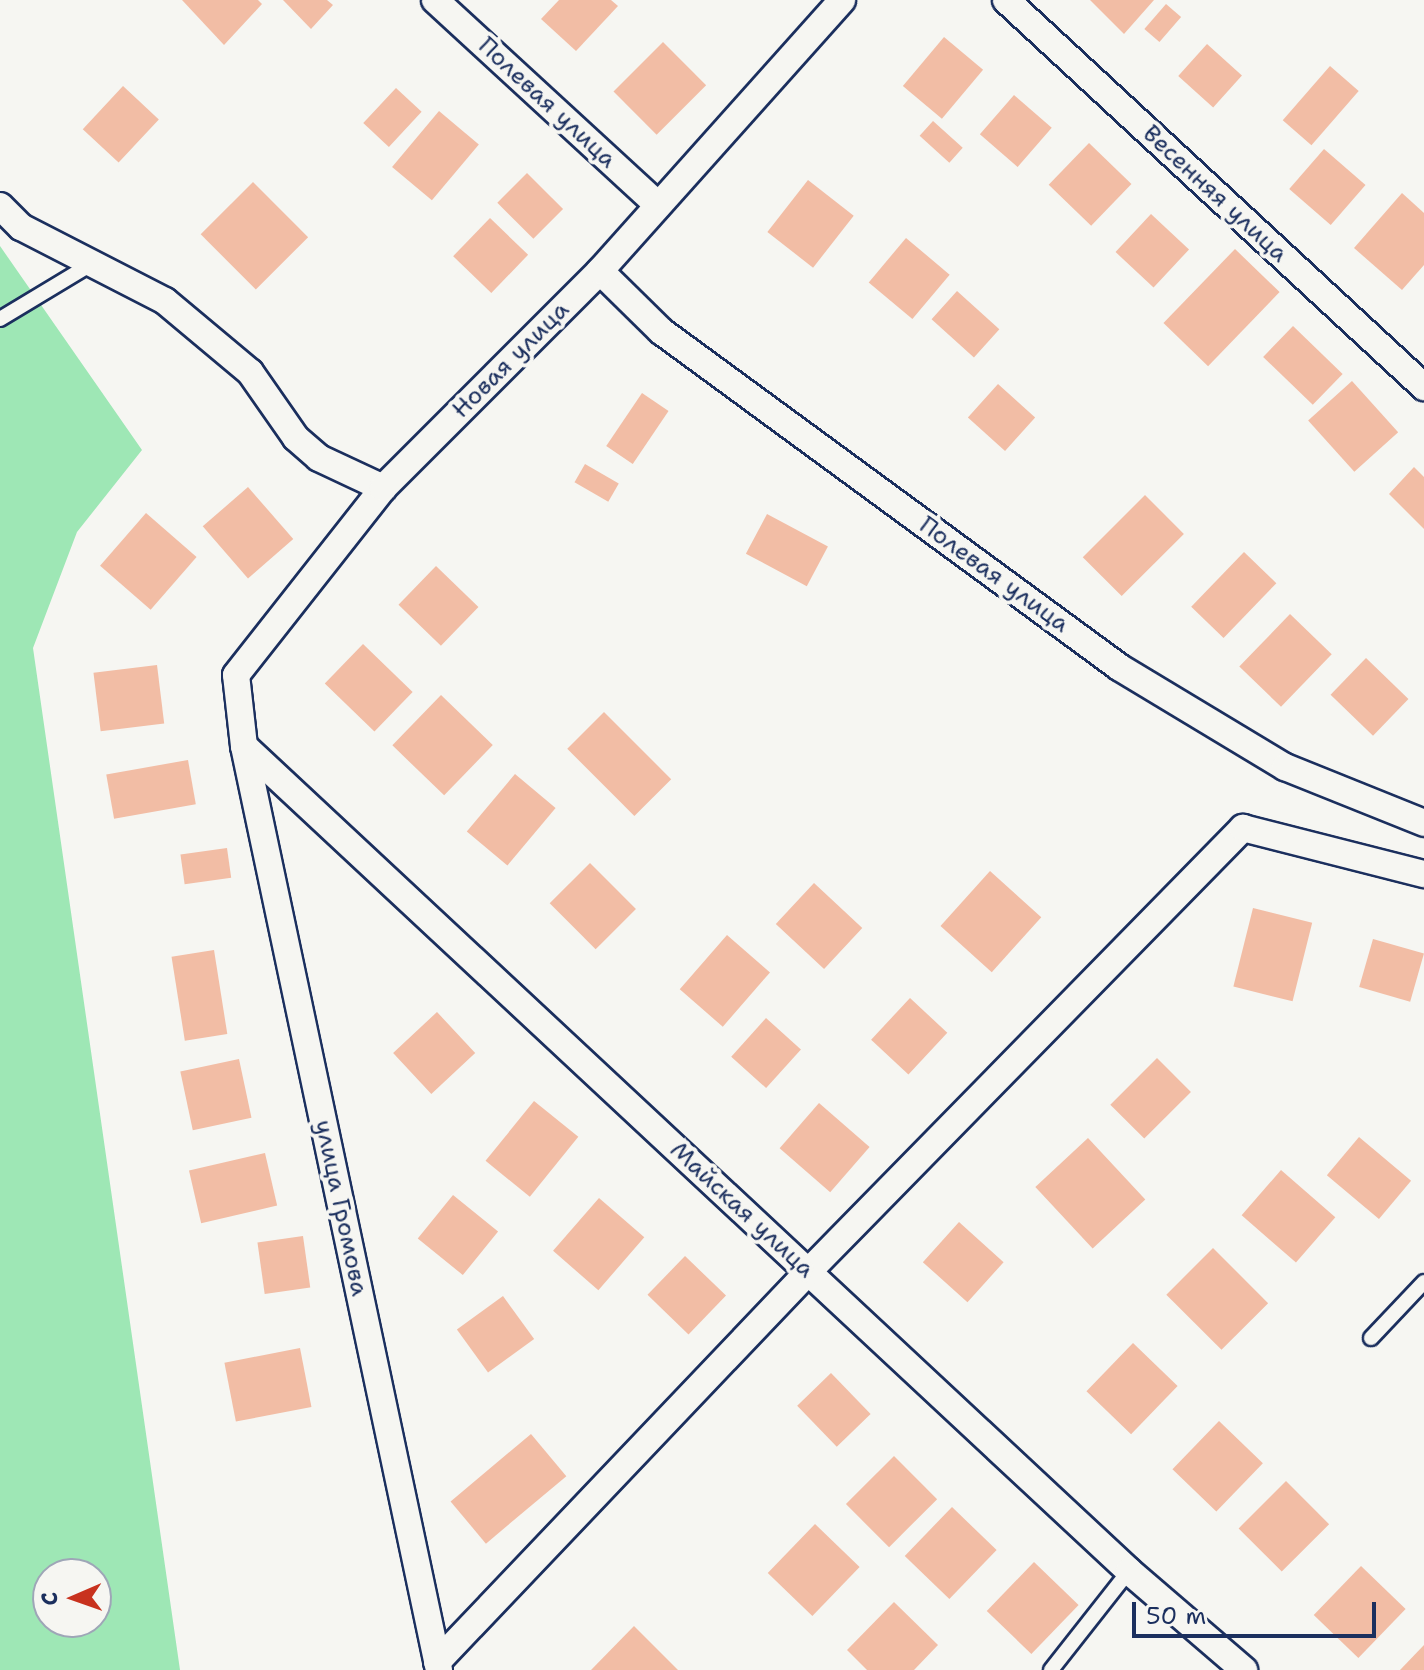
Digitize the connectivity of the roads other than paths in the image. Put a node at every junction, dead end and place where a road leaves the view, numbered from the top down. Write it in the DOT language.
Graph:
graph roads {
  1 [pos="435,0"];
  2 [pos="842,0"];
  3 [pos="1006,0"];
  4 [pos="658,205"];
  5 [pos="0,206"];
  6 [pos="93,263"];
  7 [pos="600,271"];
  8 [pos="0,319"];
  9 [pos="1424,387"];
  10 [pos="383,488"];
  11 [pos="244,746"];
  12 [pos="1424,823"];
  13 [pos="1424,874"];
  14 [pos="808,1272"];
  15 [pos="1424,1282"];
  16 [pos="1371,1338"];
  17 [pos="1129,1571"];
  18 [pos="438,1666"];
  19 [pos="1051,1670"];
  20 [pos="1244,1670"];
  1 -- 4 [label="street, Полевая улица"];
  2 -- 4 [label="street, Новая улица"];
  3 -- 9 [label="street, Весенняя улица"];
  4 -- 7 [label="street, Новая улица"];
  5 -- 6 [label="street"];
  6 -- 8 [label="lane"];
  6 -- 10 [label="street"];
  7 -- 10 [label="street, Новая улица"];
  7 -- 12 [label="street, Полевая улица"];
  10 -- 11 [label="street, Новая улица"];
  11 -- 14 [label="street, Майская улица"];
  11 -- 18 [label="street, улица Громова"];
  13 -- 14 [label="street"];
  14 -- 17 [label="street, Майская улица"];
  14 -- 18 [label="street"];
  15 -- 16 [label="lane"];
  17 -- 19 [label="lane"];
  17 -- 20 [label="street, Майская улица"];
}
